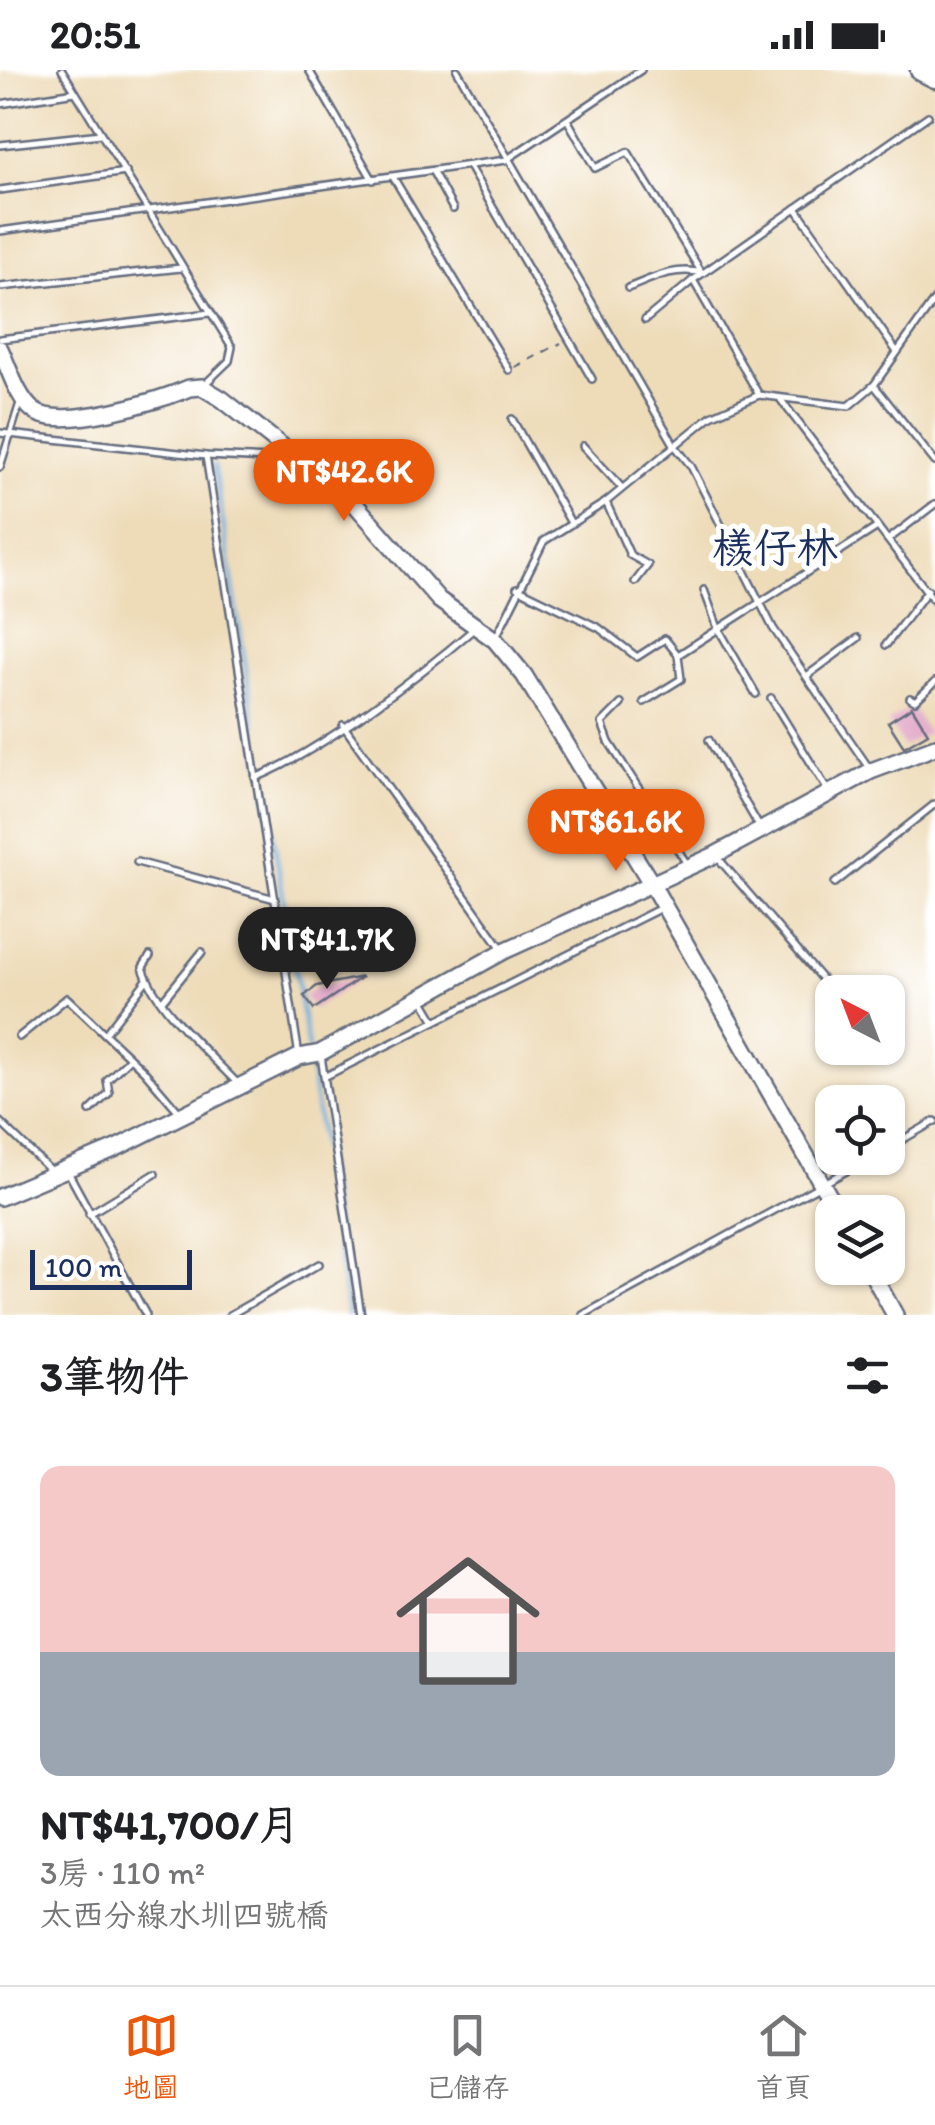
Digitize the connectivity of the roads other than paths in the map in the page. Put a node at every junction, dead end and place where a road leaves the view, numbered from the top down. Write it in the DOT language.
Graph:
graph roads {
  1 [pos="62,70"];
  2 [pos="308,70"];
  3 [pos="457,70"];
  4 [pos="641,70"];
  5 [pos="921,70"];
  6 [pos="935,77"];
  7 [pos="75,92"];
  8 [pos="0,104"];
  9 [pos="928,116"];
  10 [pos="568,121"];
  11 [pos="101,134"];
  12 [pos="0,145"];
  13 [pos="506,160"];
  14 [pos="470,168"];
  15 [pos="127,172"];
  16 [pos="432,172"];
  17 [pos="393,177"];
  18 [pos="372,180"];
  19 [pos="0,190"];
  20 [pos="796,208"];
  21 [pos="453,209"];
  22 [pos="150,210"];
  23 [pos="0,231"];
  24 [pos="182,268"];
  25 [pos="702,273"];
  26 [pos="693,280"];
  27 [pos="0,287"];
  28 [pos="628,288"];
  29 [pos="935,299"];
  30 [pos="932,312"];
  31 [pos="212,313"];
  32 [pos="645,320"];
  33 [pos="0,339"];
  34 [pos="0,348"];
  35 [pos="897,352"];
  36 [pos="510,370"];
  37 [pos="592,380"];
  38 [pos="874,384"];
  39 [pos="202,387"];
  40 [pos="759,394"];
  41 [pos="22,398"];
  42 [pos="781,400"];
  43 [pos="512,420"];
  44 [pos="0,433"];
  45 [pos="8,434"];
  46 [pos="583,446"];
  47 [pos="675,446"];
  48 [pos="206,456"];
  49 [pos="304,460"];
  50 [pos="935,462"];
  51 [pos="0,467"];
  52 [pos="622,488"];
  53 [pos="606,502"];
  54 [pos="935,504"];
  55 [pos="571,523"];
  56 [pos="876,528"];
  57 [pos="890,539"];
  58 [pos="635,582"];
  59 [pos="517,588"];
  60 [pos="704,590"];
  61 [pos="928,590"];
  62 [pos="935,602"];
  63 [pos="761,605"];
  64 [pos="477,626"];
  65 [pos="718,628"];
  66 [pos="858,638"];
  67 [pos="495,640"];
  68 [pos="886,645"];
  69 [pos="678,655"];
  70 [pos="808,676"];
  71 [pos="935,682"];
  72 [pos="756,694"];
  73 [pos="771,698"];
  74 [pos="910,698"];
  75 [pos="644,702"];
  76 [pos="621,704"];
  77 [pos="344,725"];
  78 [pos="709,740"];
  79 [pos="935,747"];
  80 [pos="871,770"];
  81 [pos="255,778"];
  82 [pos="829,793"];
  83 [pos="935,804"];
  84 [pos="762,831"];
  85 [pos="716,855"];
  86 [pos="138,862"];
  87 [pos="689,866"];
  88 [pos="835,882"];
  89 [pos="651,883"];
  90 [pos="275,898"];
  91 [pos="664,907"];
  92 [pos="504,951"];
  93 [pos="202,952"];
  94 [pos="150,956"];
  95 [pos="818,975"];
  96 [pos="146,980"];
  97 [pos="420,996"];
  98 [pos="163,1000"];
  99 [pos="435,1021"];
  100 [pos="105,1034"];
  101 [pos="19,1037"];
  102 [pos="320,1052"];
  103 [pos="130,1058"];
  104 [pos="299,1058"];
  105 [pos="326,1076"];
  106 [pos="241,1086"];
  107 [pos="90,1111"];
  108 [pos="182,1116"];
  109 [pos="935,1121"];
  110 [pos="0,1122"];
  111 [pos="905,1138"];
  112 [pos="61,1172"];
  113 [pos="155,1174"];
  114 [pos="839,1175"];
  115 [pos="822,1184"];
  116 [pos="828,1195"];
  117 [pos="0,1198"];
  118 [pos="89,1214"];
  119 [pos="319,1264"];
  120 [pos="878,1285"];
  121 [pos="146,1315"];
  122 [pos="230,1315"];
  123 [pos="361,1315"];
  124 [pos="583,1315"];
  125 [pos="895,1315"];
  1 -- 7 [label="lane"];
  2 -- 18 [label="lane"];
  3 -- 13 [label="lane"];
  4 -- 10 [label="lane"];
  5 -- 6 [label="highway"];
  7 -- 8 [label="lane"];
  7 -- 11 [label="lane"];
  9 -- 20 [label="lane"];
  10 -- 13 [label="lane"];
  10 -- 25 [label="lane"];
  11 -- 12 [label="lane"];
  11 -- 15 [label="lane"];
  13 -- 14 [label="lane"];
  13 -- 47 [label="lane"];
  14 -- 16 [label="lane"];
  14 -- 37 [label="lane"];
  15 -- 19 [label="lane"];
  15 -- 22 [label="lane"];
  16 -- 17 [label="lane"];
  16 -- 21 [label="lane"];
  17 -- 18 [label="lane"];
  17 -- 36 [label="lane"];
  18 -- 22 [label="lane"];
  20 -- 25 [label="lane"];
  20 -- 35 [label="lane"];
  22 -- 23 [label="lane"];
  22 -- 24 [label="lane"];
  24 -- 27 [label="lane"];
  24 -- 31 [label="lane"];
  25 -- 26 [label="lane"];
  25 -- 28 [label="lane"];
  26 -- 32 [label="lane"];
  26 -- 40 [label="lane"];
  29 -- 30 [label="lane"];
  30 -- 35 [label="lane"];
  31 -- 33 [label="lane"];
  31 -- 39 [label="lane"];
  34 -- 41 [label="street"];
  35 -- 38 [label="lane"];
  38 -- 42 [label="lane"];
  38 -- 50 [label="lane"];
  39 -- 41 [label="street"];
  39 -- 49 [label="street"];
  40 -- 42 [label="lane"];
  40 -- 47 [label="lane"];
  41 -- 45 [label="lane"];
  42 -- 56 [label="lane"];
  43 -- 55 [label="lane"];
  44 -- 45 [label="lane"];
  45 -- 48 [label="lane"];
  45 -- 51 [label="lane"];
  46 -- 52 [label="lane"];
  47 -- 52 [label="lane"];
  47 -- 63 [label="lane"];
  48 -- 49 [label="lane"];
  48 -- 81 [label="lane"];
  49 -- 64 [label="street"];
  52 -- 53 [label="lane"];
  53 -- 55 [label="lane"];
  53 -- 58 [label="lane"];
  54 -- 57 [label="lane"];
  55 -- 59 [label="lane"];
  56 -- 57 [label="lane"];
  56 -- 63 [label="lane"];
  57 -- 61 [label="lane"];
  59 -- 67 [label="lane"];
  59 -- 69 [label="lane"];
  60 -- 65 [label="lane"];
  61 -- 62 [label="lane"];
  61 -- 68 [label="lane"];
  63 -- 65 [label="lane"];
  63 -- 70 [label="lane"];
  64 -- 67 [label="street"];
  64 -- 77 [label="lane"];
  65 -- 69 [label="lane"];
  65 -- 72 [label="lane"];
  66 -- 70 [label="lane"];
  67 -- 89 [label="street"];
  69 -- 75 [label="lane"];
  70 -- 80 [label="lane"];
  71 -- 74 [label="lane"];
  73 -- 82 [label="lane"];
  76 -- 87 [label="lane"];
  77 -- 81 [label="lane"];
  77 -- 92 [label="lane"];
  78 -- 84 [label="lane"];
  79 -- 80 [label="street"];
  80 -- 82 [label="street"];
  81 -- 90 [label="lane"];
  82 -- 84 [label="street"];
  83 -- 88 [label="lane"];
  84 -- 85 [label="street"];
  85 -- 87 [label="street"];
  85 -- 95 [label="lane"];
  86 -- 90 [label="lane"];
  87 -- 89 [label="street"];
  89 -- 91 [label="street"];
  89 -- 92 [label="street"];
  90 -- 104 [label="lane"];
  91 -- 99 [label="lane"];
  91 -- 115 [label="street"];
  92 -- 97 [label="street"];
  93 -- 98 [label="lane"];
  94 -- 96 [label="lane"];
  96 -- 98 [label="lane"];
  96 -- 100 [label="lane"];
  97 -- 99 [label="lane"];
  97 -- 102 [label="street"];
  98 -- 106 [label="lane"];
  99 -- 105 [label="lane"];
  100 -- 101 [label="lane"];
  100 -- 103 [label="lane"];
  102 -- 104 [label="street"];
  102 -- 105 [label="lane"];
  103 -- 107 [label="lane"];
  103 -- 108 [label="lane"];
  104 -- 106 [label="street"];
  105 -- 123 [label="lane"];
  106 -- 108 [label="street"];
  108 -- 112 [label="street"];
  109 -- 111 [label="lane"];
  110 -- 112 [label="lane"];
  112 -- 117 [label="street"];
  112 -- 118 [label="lane"];
  113 -- 118 [label="lane"];
  114 -- 115 [label="lane"];
  115 -- 116 [label="street"];
  115 -- 124 [label="lane"];
  118 -- 121 [label="lane"];
  119 -- 122 [label="lane"];
  120 -- 125 [label="street"];
}
